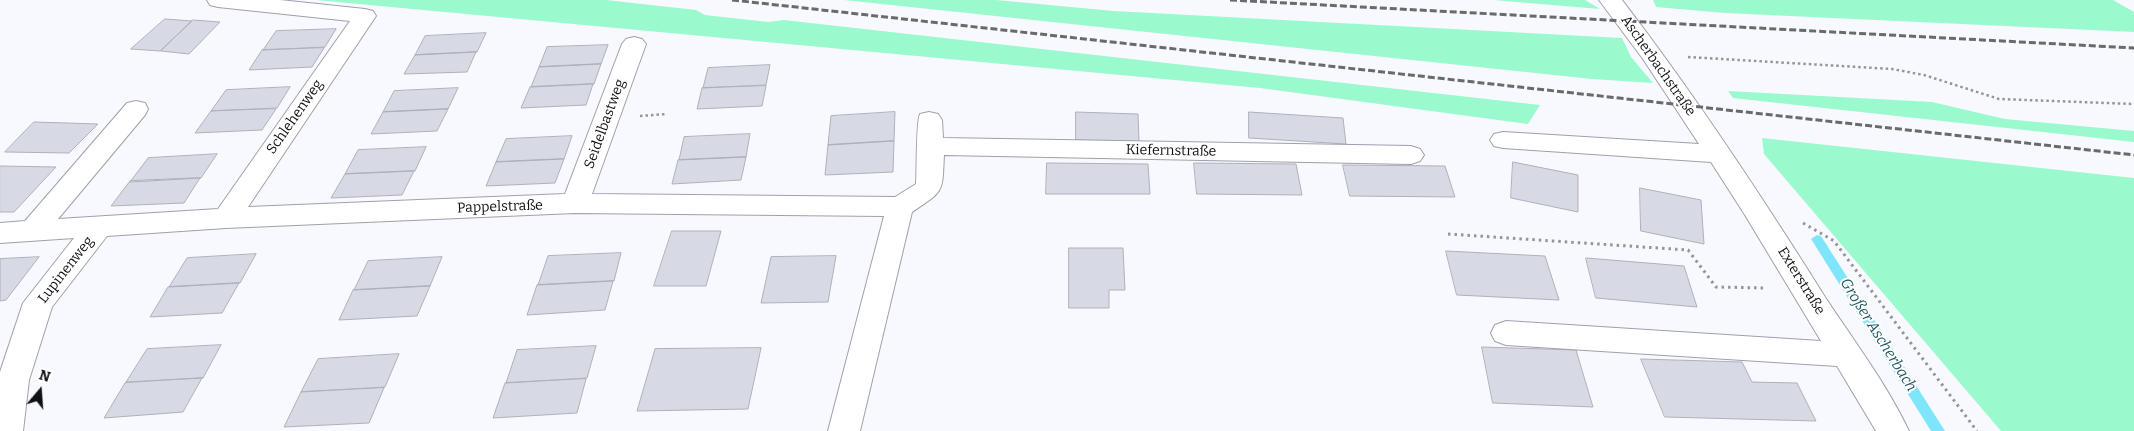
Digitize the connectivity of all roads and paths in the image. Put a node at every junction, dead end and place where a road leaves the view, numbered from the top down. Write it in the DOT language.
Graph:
graph roads {
  1 [pos="218,0"];
  2 [pos="1610,0"];
  3 [pos="634,44"];
  4 [pos="1652,55"];
  5 [pos="2134,104"];
  6 [pos="136,109"];
  7 [pos="930,120"];
  8 [pos="1503,140"];
  9 [pos="1712,144"];
  10 [pos="931,146"];
  11 [pos="1411,155"];
  12 [pos="575,203"];
  13 [pos="900,206"];
  14 [pos="226,218"];
  15 [pos="99,226"];
  16 [pos="33,231"];
  17 [pos="0,233"];
  18 [pos="1448,234"];
  19 [pos="1834,241"];
  20 [pos="1806,288"];
  21 [pos="1506,333"];
  22 [pos="1848,355"];
  23 [pos="7,431"];
  24 [pos="844,431"];
  25 [pos="1893,431"];
  26 [pos="1977,431"];
  1 -- 14 [label="street, Schlehenweg"];
  2 -- 4 [label="street, Ascherbachstraße"];
  3 -- 12 [label="street, Seidelbastweg"];
  4 -- 5 [label="path"];
  4 -- 9 [label="street, Ascherbachstraße"];
  6 -- 16 [label="street"];
  7 -- 10 [label="street"];
  8 -- 9 [label="street"];
  9 -- 20 [label="street, Exterstraße"];
  10 -- 11 [label="street, Kiefernstraße"];
  10 -- 13 [label="street"];
  12 -- 13 [label="street, Pappelstraße"];
  12 -- 14 [label="street, Pappelstraße"];
  13 -- 24 [label="street"];
  14 -- 15 [label="street, Pappelstraße"];
  15 -- 16 [label="street, Pappelstraße"];
  15 -- 23 [label="street, Lupinenweg"];
  16 -- 17 [label="street, Pappelstraße"];
  18 -- 20 [label="path"];
  19 -- 26 [label="path"];
  20 -- 22 [label="street, Exterstraße"];
  21 -- 22 [label="street"];
  22 -- 25 [label="street, Exterstraße"];
}
